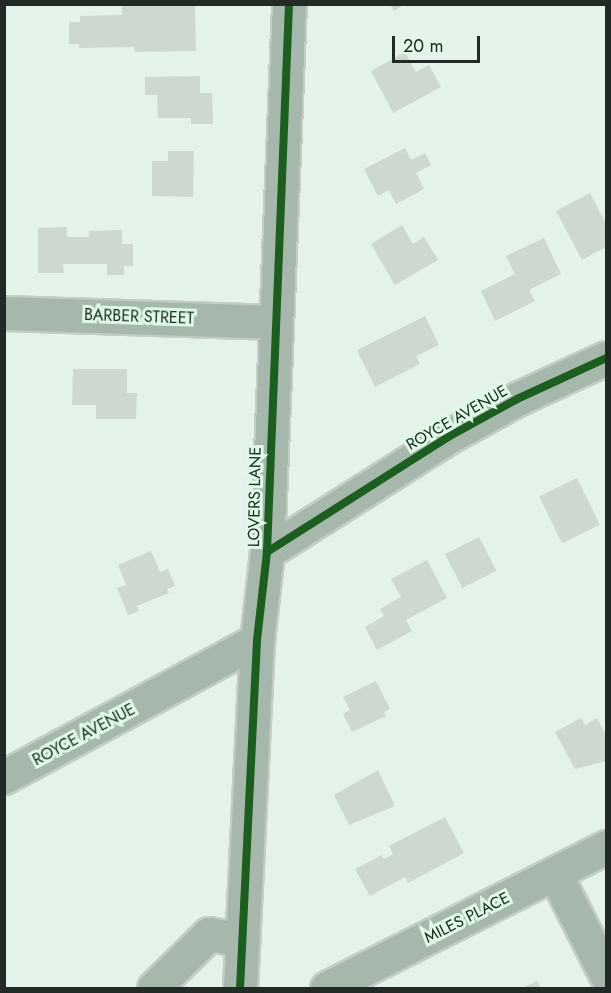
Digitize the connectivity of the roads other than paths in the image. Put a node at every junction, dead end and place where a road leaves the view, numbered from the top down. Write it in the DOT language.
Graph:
graph roads {
  1 [pos="289,4"];
  2 [pos="4,313"];
  3 [pos="274,322"];
  4 [pos="606,358"];
  5 [pos="267,552"];
  6 [pos="257,639"];
  7 [pos="4,777"];
  8 [pos="606,847"];
  9 [pos="555,874"];
  10 [pos="242,940"];
  11 [pos="606,975"];
  12 [pos="154,988"];
  13 [pos="240,988"];
  14 [pos="327,988"];
  1 -- 3 [label="street, LOVERS LANE"];
  2 -- 3 [label="street, BARBER STREET"];
  3 -- 5 [label="street, LOVERS LANE"];
  4 -- 5 [label="street, ROYCE AVENUE"];
  5 -- 6 [label="street, LOVERS LANE"];
  6 -- 7 [label="street, ROYCE AVENUE"];
  6 -- 10 [label="street, LOVERS LANE"];
  8 -- 9 [label="street, MILES PLACE"];
  9 -- 11 [label="street"];
  9 -- 14 [label="street, MILES PLACE"];
  10 -- 12 [label="street"];
  10 -- 13 [label="street, LOVERS LANE"];
}
